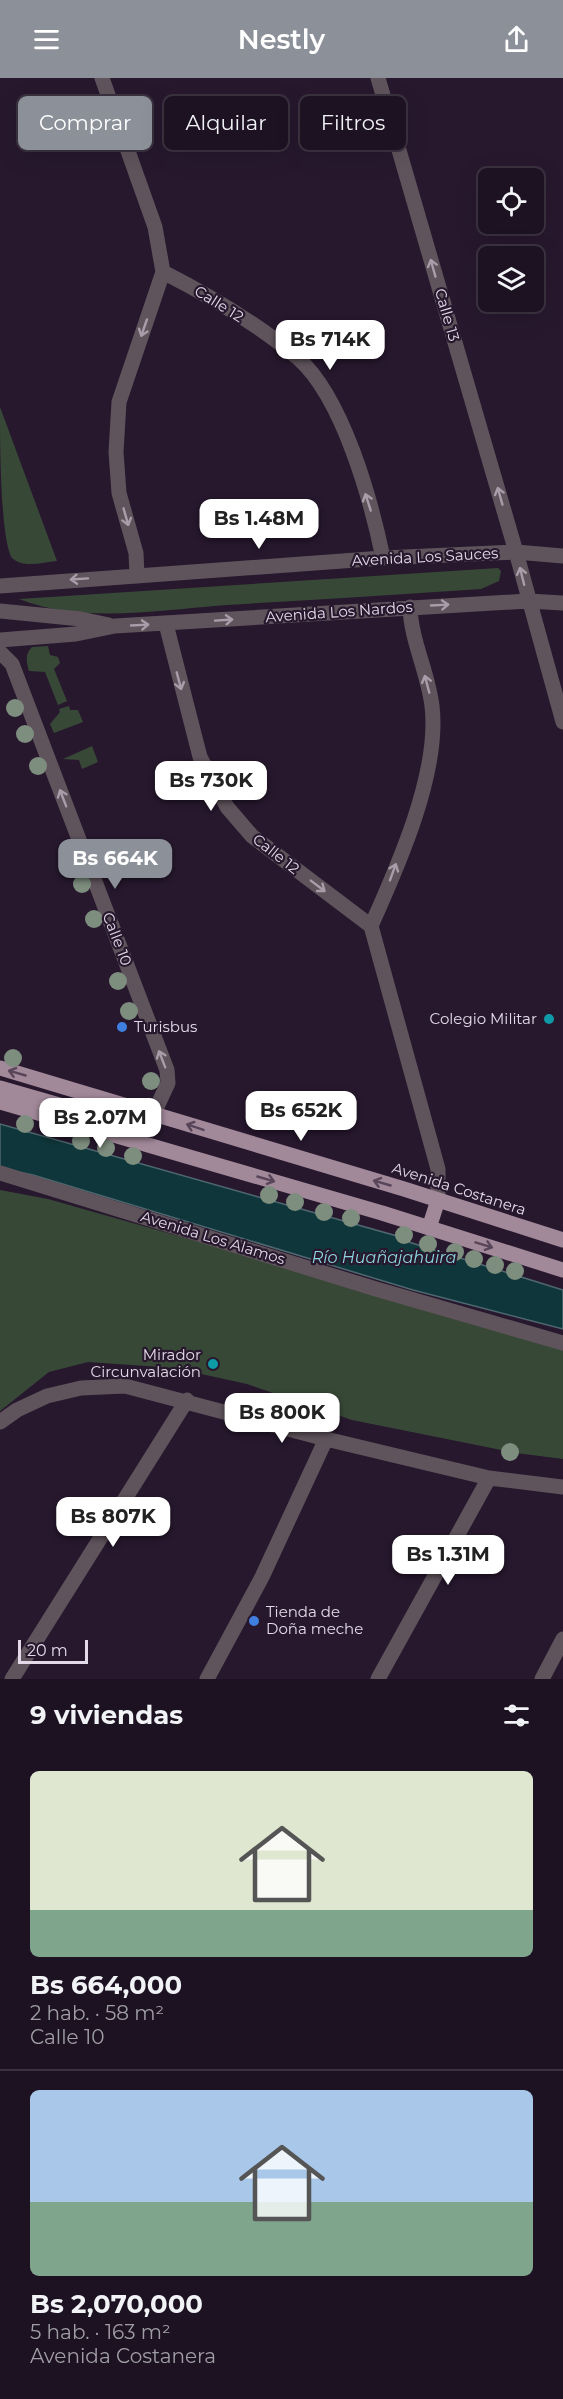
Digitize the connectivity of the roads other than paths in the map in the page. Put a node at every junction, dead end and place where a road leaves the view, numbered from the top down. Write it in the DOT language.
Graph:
graph roads {
  1 [pos="102,78"];
  2 [pos="378,78"];
  3 [pos="163,272"];
  4 [pos="516,552"];
  5 [pos="563,556"];
  6 [pos="383,558"];
  7 [pos="137,575"];
  8 [pos="0,586"];
  9 [pos="528,601"];
  10 [pos="563,603"];
  11 [pos="410,607"];
  12 [pos="0,611"];
  13 [pos="166,624"];
  14 [pos="115,626"];
  15 [pos="24,639"];
  16 [pos="0,640"];
  17 [pos="0,652"];
  18 [pos="12,664"];
  19 [pos="563,723"];
  20 [pos="371,926"];
  21 [pos="0,1068"];
  22 [pos="0,1088"];
  23 [pos="0,1102"];
  24 [pos="154,1113"];
  25 [pos="0,1173"];
  26 [pos="438,1200"];
  27 [pos="429,1228"];
  28 [pos="563,1240"];
  29 [pos="563,1270"];
  30 [pos="563,1343"];
  31 [pos="187,1400"];
  32 [pos="0,1422"];
  33 [pos="326,1439"];
  34 [pos="489,1478"];
  35 [pos="563,1487"];
  36 [pos="563,1639"];
  37 [pos="12,1679"];
  38 [pos="207,1679"];
  39 [pos="378,1679"];
  40 [pos="542,1679"];
  1 -- 3 [label="street"];
  4 -- 2 [label="street, Calle 13, one-way"];
  6 -- 3 [label="street, Calle 12, one-way"];
  3 -- 7 [label="street, one-way"];
  4 -- 5 [label="street, Avenida Los Sauces"];
  4 -- 6 [label="street, Avenida Los Sauces"];
  9 -- 4 [label="street, Calle 13, one-way"];
  6 -- 7 [label="street, Avenida Los Sauces"];
  7 -- 8 [label="street, Avenida Los Sauces, one-way"];
  9 -- 10 [label="street, Avenida Los Nardos"];
  11 -- 9 [label="street, Avenida Los Nardos, one-way"];
  9 -- 19 [label="street"];
  13 -- 11 [label="street, Avenida Los Nardos, one-way"];
  20 -- 11 [label="street, one-way"];
  12 -- 14 [label="street"];
  14 -- 13 [label="street, Avenida Los Nardos, one-way"];
  13 -- 20 [label="street, Calle 12, one-way"];
  14 -- 15 [label="street"];
  15 -- 16 [label="street"];
  15 -- 18 [label="street"];
  17 -- 18 [label="street"];
  24 -- 18 [label="street, Calle 10, one-way"];
  20 -- 26 [label="street"];
  24 -- 21 [label="main road, Avenida Costanera, one-way"];
  22 -- 24 [label="main road"];
  23 -- 27 [label="main road, one-way"];
  26 -- 24 [label="main road, Avenida Costanera, one-way"];
  25 -- 30 [label="street, Avenida Los Alamos"];
  26 -- 27 [label="main road"];
  26 -- 28 [label="main road, Avenida Costanera"];
  27 -- 29 [label="main road, one-way"];
  31 -- 32 [label="street"];
  31 -- 33 [label="street"];
  31 -- 37 [label="street"];
  33 -- 34 [label="street"];
  33 -- 38 [label="street"];
  34 -- 35 [label="street"];
  34 -- 39 [label="street"];
  36 -- 40 [label="street"];
}
